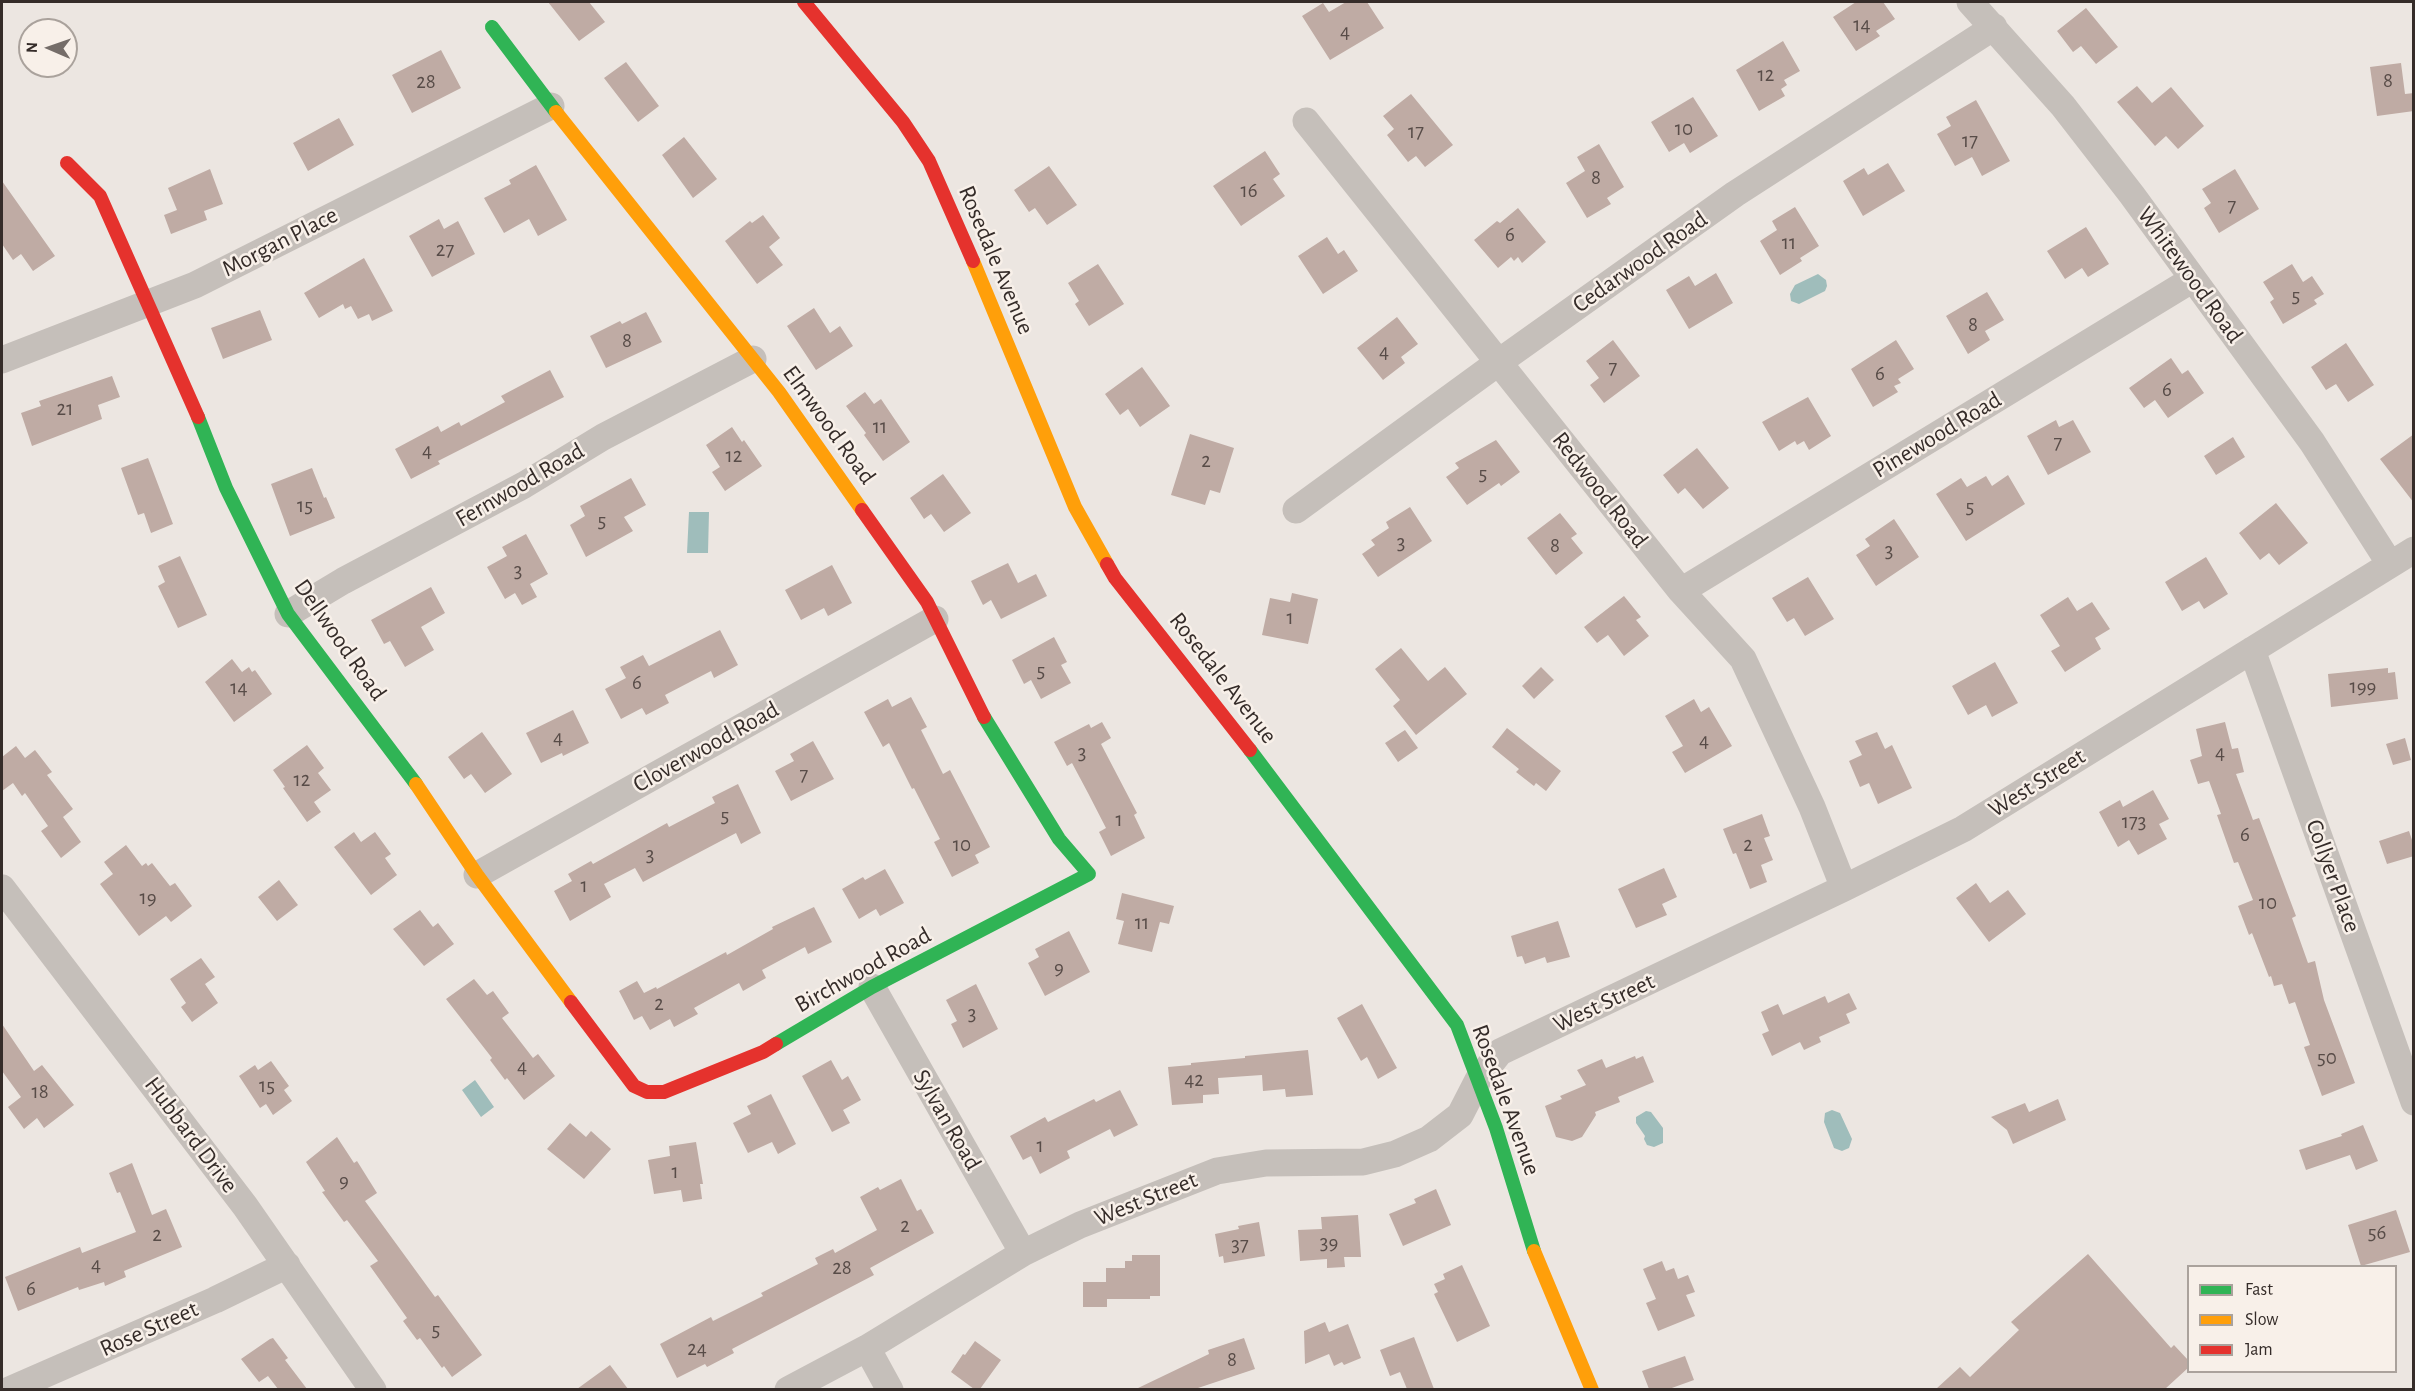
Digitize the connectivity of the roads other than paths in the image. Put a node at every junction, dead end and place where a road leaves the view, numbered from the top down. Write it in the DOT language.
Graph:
graph roads {
  1 [pos="804,2"];
  2 [pos="1970,2"];
  3 [pos="492,27"];
  4 [pos="1994,27"];
  5 [pos="551,106"];
  6 [pos="1306,121"];
  7 [pos="67,164"];
  8 [pos="2193,279"];
  9 [pos="151,304"];
  10 [pos="753,359"];
  11 [pos="2,360"];
  12 [pos="1499,362"];
  13 [pos="1296,510"];
  14 [pos="2414,550"];
  15 [pos="2390,564"];
  16 [pos="1681,591"];
  17 [pos="288,614"];
  18 [pos="935,619"];
  19 [pos="2252,650"];
  20 [pos="1089,874"];
  21 [pos="477,875"];
  22 [pos="2,888"];
  23 [pos="1844,888"];
  24 [pos="872,987"];
  25 [pos="1478,1080"];
  26 [pos="653,1092"];
  27 [pos="2414,1102"];
  28 [pos="1023,1253"];
  29 [pos="287,1265"];
  30 [pos="867,1348"];
  31 [pos="9,1389"];
  32 [pos="373,1389"];
  33 [pos="788,1389"];
  34 [pos="890,1389"];
  35 [pos="1592,1389"];
  1 -- 25 [label="street, Rosedale Avenue"];
  2 -- 4 [label="street, Whitewood Road"];
  3 -- 5 [label="street, Elmwood Road"];
  4 -- 8 [label="street, Whitewood Road"];
  4 -- 12 [label="street, Cedarwood Road"];
  5 -- 9 [label="street, Morgan Place"];
  5 -- 10 [label="street, Elmwood Road"];
  6 -- 12 [label="street, Redwood Road"];
  7 -- 9 [label="street, Dellwood Road"];
  8 -- 15 [label="street, Whitewood Road"];
  8 -- 16 [label="street, Pinewood Road"];
  9 -- 11 [label="street, Morgan Place"];
  9 -- 17 [label="street, Dellwood Road"];
  10 -- 17 [label="street, Fernwood Road"];
  10 -- 18 [label="street, Elmwood Road"];
  12 -- 13 [label="street, Cedarwood Road"];
  12 -- 16 [label="street, Redwood Road"];
  14 -- 15 [label="street, West Street"];
  15 -- 19 [label="street, West Street"];
  16 -- 23 [label="street, Redwood Road"];
  17 -- 21 [label="street, Dellwood Road"];
  18 -- 20 [label="street, Elmwood Road"];
  18 -- 21 [label="street, Cloverwood Road"];
  19 -- 23 [label="street, West Street"];
  19 -- 27 [label="street, Collyer Place"];
  20 -- 24 [label="street, Birchwood Road"];
  21 -- 26 [label="street, Dellwood Road"];
  22 -- 29 [label="street, Hubbard Drive"];
  23 -- 25 [label="street, West Street"];
  24 -- 26 [label="street, Birchwood Road"];
  24 -- 28 [label="street, Sylvan Road"];
  25 -- 28 [label="street, West Street"];
  25 -- 35 [label="street, Rosedale Avenue"];
  28 -- 30 [label="street, West Street"];
  29 -- 31 [label="street, Rose Street"];
  29 -- 32 [label="street, Hubbard Drive"];
  30 -- 33 [label="street, West Street"];
  30 -- 34 [label="street"];
}
